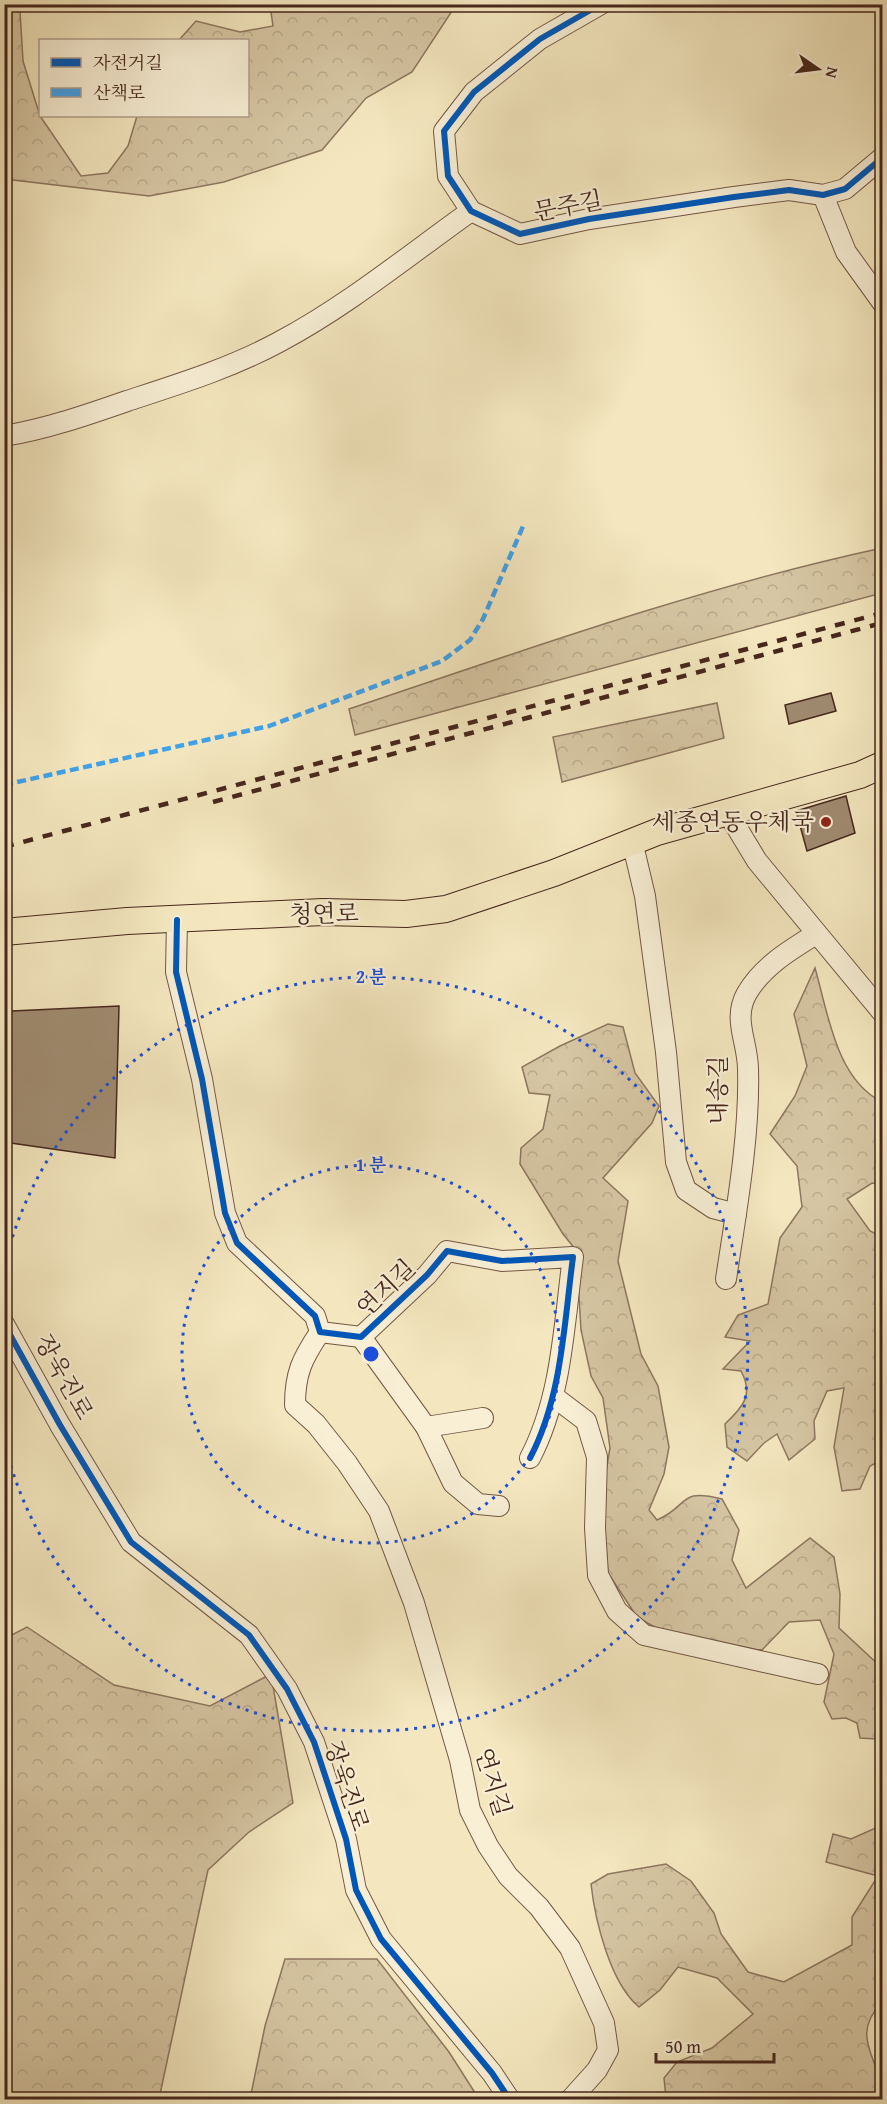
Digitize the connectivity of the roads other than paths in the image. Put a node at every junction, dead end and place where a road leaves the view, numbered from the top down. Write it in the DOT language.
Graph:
graph roads {
  1 [pos="601,4"];
  2 [pos="882,158"];
  3 [pos="823,195"];
  4 [pos="471,211"];
  5 [pos="882,303"];
  6 [pos="4,436"];
  7 [pos="882,765"];
  8 [pos="728,813"];
  9 [pos="632,841"];
  10 [pos="177,920"];
  11 [pos="4,932"];
  12 [pos="816,934"];
  13 [pos="882,1012"];
  14 [pos="736,1214"];
  15 [pos="726,1279"];
  16 [pos="4,1324"];
  17 [pos="320,1332"];
  18 [pos="362,1337"];
  19 [pos="553,1396"];
  20 [pos="483,1418"];
  21 [pos="426,1427"];
  22 [pos="530,1458"];
  23 [pos="499,1506"];
  24 [pos="818,1674"];
  25 [pos="510,2100"];
  26 [pos="570,2100"];
  1 -- 4 [label="street"];
  2 -- 3 [label="street, 문주길"];
  3 -- 4 [label="street, 문주길"];
  3 -- 5 [label="street"];
  4 -- 6 [label="street"];
  7 -- 8 [label="main road, 청연로"];
  8 -- 9 [label="main road, 청연로"];
  8 -- 12 [label="street"];
  9 -- 10 [label="main road, 청연로"];
  9 -- 14 [label="street"];
  10 -- 11 [label="main road, 청연로"];
  10 -- 17 [label="street"];
  12 -- 13 [label="street"];
  12 -- 14 [label="street, 내송길"];
  14 -- 15 [label="street, 내송길"];
  16 -- 25 [label="street, 장욱진로"];
  17 -- 18 [label="street, 연지길"];
  17 -- 26 [label="street, 연지길"];
  18 -- 19 [label="street, 연지길"];
  18 -- 21 [label="street, 연지길"];
  19 -- 22 [label="street, 연지길"];
  19 -- 24 [label="street"];
  20 -- 21 [label="street"];
  21 -- 23 [label="street, 연지길"];
}
